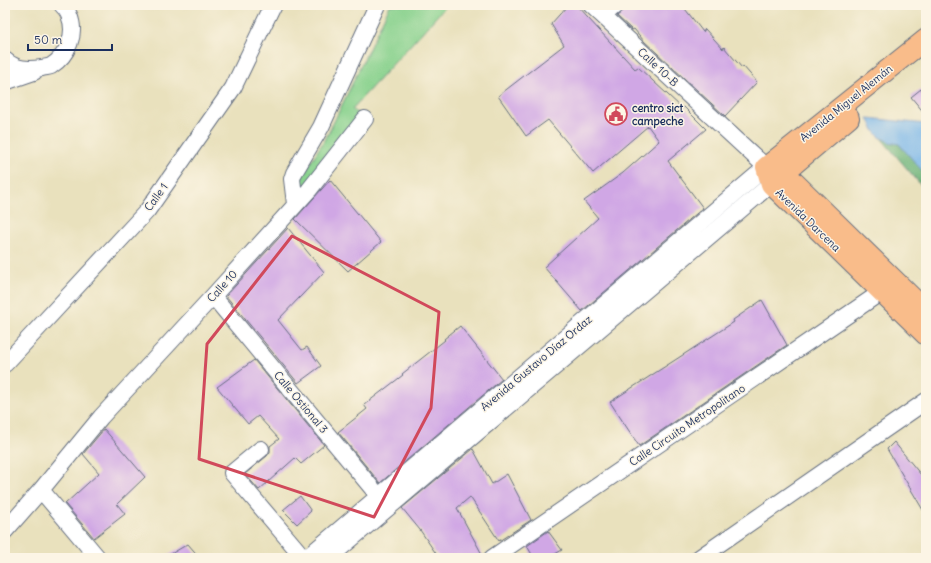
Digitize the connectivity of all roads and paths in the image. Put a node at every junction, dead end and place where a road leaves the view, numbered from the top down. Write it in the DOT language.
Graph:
graph roads {
  1 [pos="273,5"];
  2 [pos="377,5"];
  3 [pos="591,5"];
  4 [pos="616,5"];
  5 [pos="66,8"];
  6 [pos="602,16"];
  7 [pos="926,39"];
  8 [pos="926,56"];
  9 [pos="5,60"];
  10 [pos="50,66"];
  11 [pos="5,82"];
  12 [pos="365,119"];
  13 [pos="774,174"];
  14 [pos="295,204"];
  15 [pos="888,287"];
  16 [pos="213,296"];
  17 [pos="926,311"];
  18 [pos="926,335"];
  19 [pos="5,364"];
  20 [pos="926,401"];
  21 [pos="261,449"];
  22 [pos="41,490"];
  23 [pos="383,502"];
  24 [pos="5,532"];
  25 [pos="98,558"];
  26 [pos="305,558"];
  27 [pos="329,558"];
  28 [pos="492,558"];
  29 [pos="699,558"];
  1 -- 19 [label="street, Calle 1"];
  2 -- 14 [label="street"];
  3 -- 6 [label="street, Calle 10-B"];
  4 -- 6 [label="street"];
  5 -- 10 [label="street"];
  6 -- 13 [label="street, Calle 10-B"];
  7 -- 13 [label="main road, Avenida Miguel Alemán"];
  8 -- 13 [label="main road, Avenida Miguel Alemán"];
  9 -- 10 [label="street"];
  10 -- 11 [label="street"];
  12 -- 14 [label="street, Calle 10"];
  13 -- 15 [label="main road, Avenida Darcena"];
  13 -- 23 [label="street, Avenida Gustavo Díaz Ordaz"];
  14 -- 16 [label="street, Calle 10"];
  15 -- 17 [label="main road, Avenida Darcena"];
  15 -- 18 [label="main road, Avenida Darcena"];
  15 -- 28 [label="street, Calle Circuito Metropolitano"];
  16 -- 22 [label="street, Calle 10"];
  16 -- 23 [label="street, Calle Ostional 3"];
  20 -- 29 [label="street"];
  21 -- 26 [label="street"];
  22 -- 24 [label="street, Calle 10"];
  22 -- 25 [label="street"];
  23 -- 26 [label="street, Avenida Gustavo Díaz Ordaz"];
  23 -- 27 [label="street, Avenida Gustavo Díaz Ordaz"];
}
